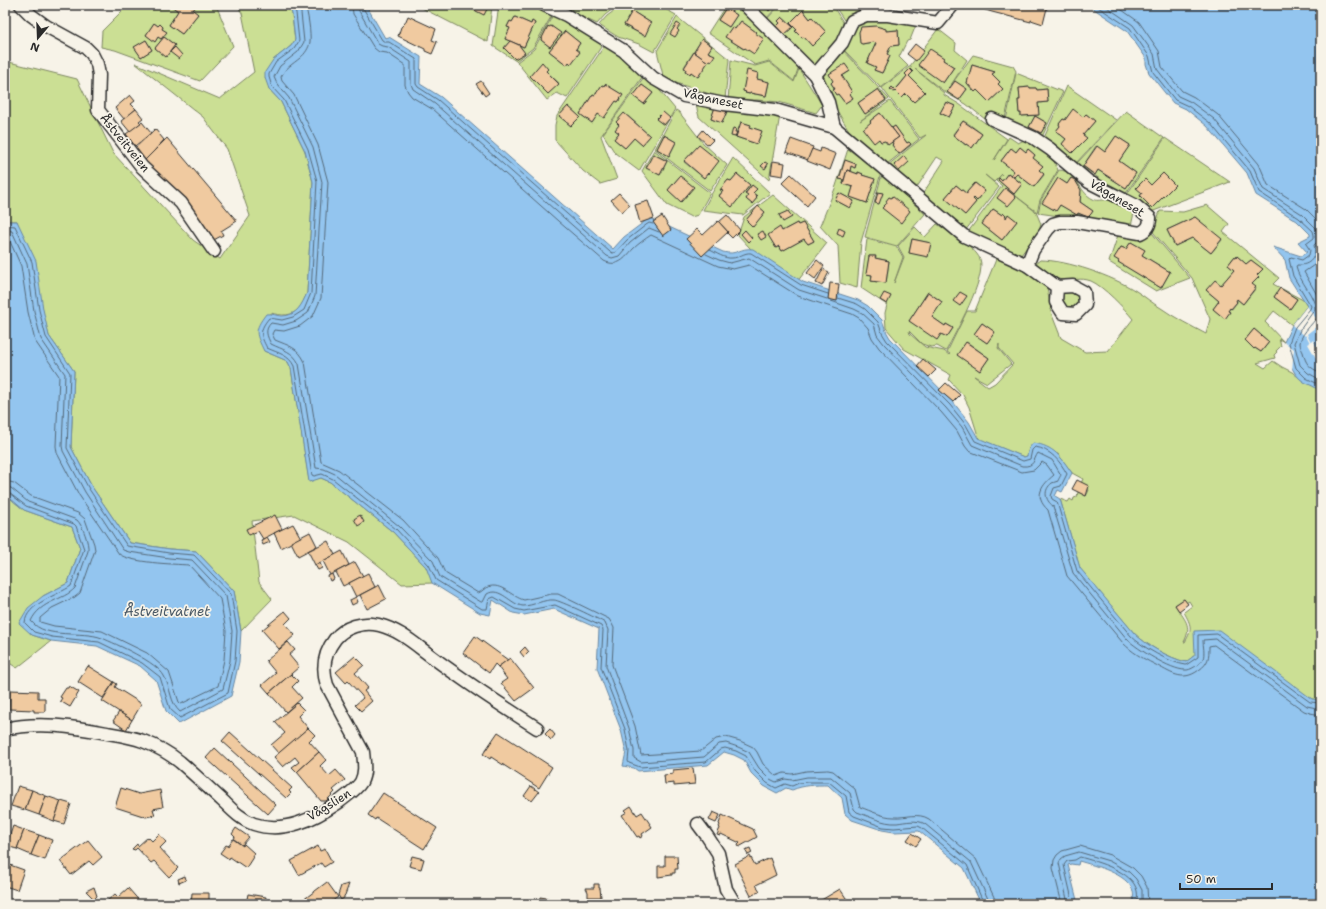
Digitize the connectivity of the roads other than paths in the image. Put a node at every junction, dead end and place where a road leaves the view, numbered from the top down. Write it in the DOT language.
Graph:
graph roads {
  1 [pos="21,5"];
  2 [pos="544,5"];
  3 [pos="745,5"];
  4 [pos="953,5"];
  5 [pos="815,75"];
  6 [pos="992,119"];
  7 [pos="834,127"];
  8 [pos="214,251"];
  9 [pos="1027,266"];
  10 [pos="1057,287"];
  11 [pos="5,728"];
  12 [pos="537,728"];
  13 [pos="698,824"];
  14 [pos="735,904"];
  1 -- 8 [label="street, Åstveitveien"];
  2 -- 7 [label="street, Våganeset"];
  3 -- 5 [label="street"];
  4 -- 5 [label="street"];
  5 -- 7 [label="street"];
  6 -- 9 [label="street, Våganeset"];
  7 -- 9 [label="street, Våganeset"];
  9 -- 10 [label="street, Våganeset"];
  11 -- 12 [label="street, Vågslien"];
  13 -- 14 [label="street"];
}
